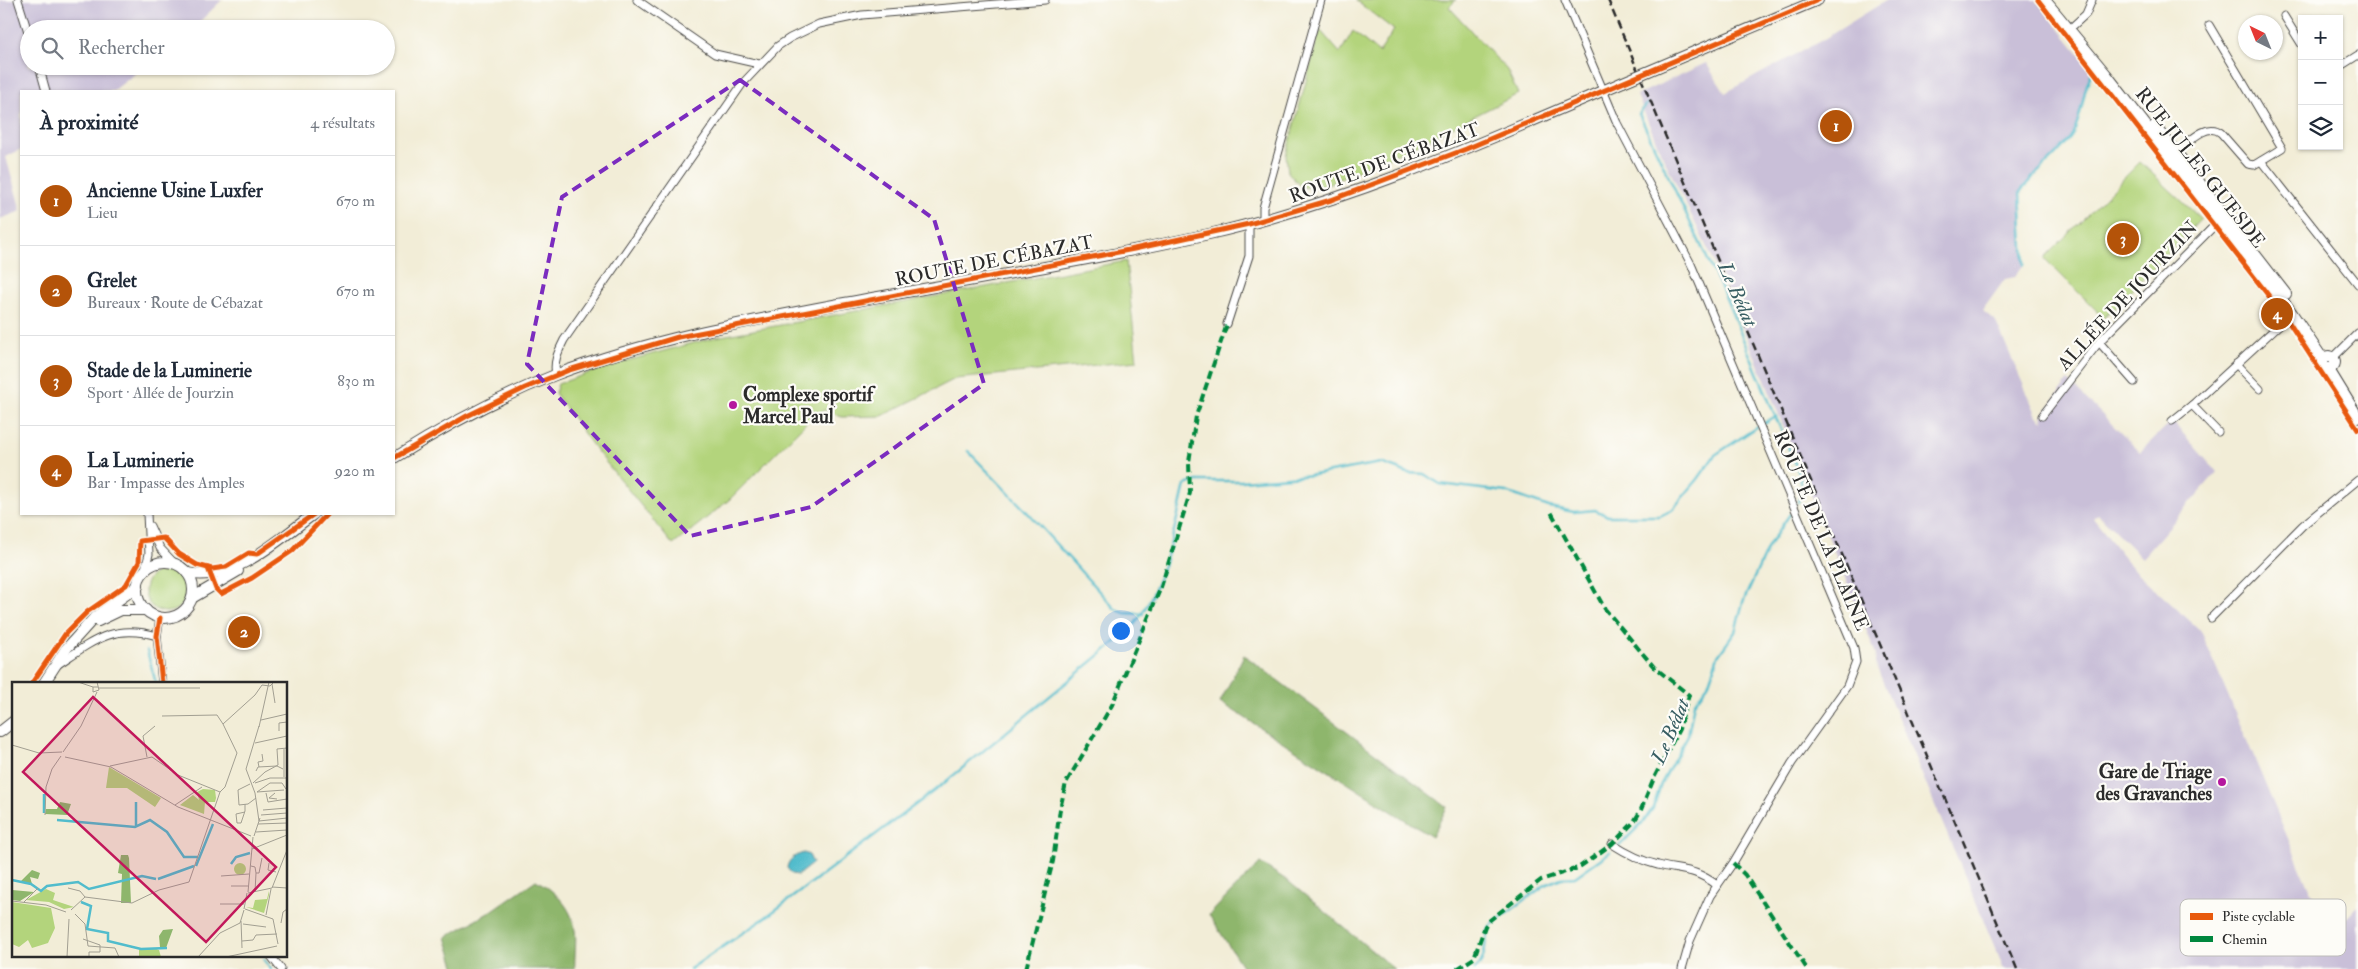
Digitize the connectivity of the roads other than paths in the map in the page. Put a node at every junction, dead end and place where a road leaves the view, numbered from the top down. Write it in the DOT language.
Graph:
graph roads {
  1 [pos="637,0"];
  2 [pos="1045,0"];
  3 [pos="1321,0"];
  4 [pos="1565,0"];
  5 [pos="1818,0"];
  6 [pos="2045,0"];
  7 [pos="2054,0"];
  8 [pos="2092,0"];
  9 [pos="18,1"];
  10 [pos="2284,16"];
  11 [pos="24,20"];
  12 [pos="2074,25"];
  13 [pos="2209,25"];
  14 [pos="2298,39"];
  15 [pos="2358,55"];
  16 [pos="759,64"];
  17 [pos="2343,64"];
  18 [pos="41,75"];
  19 [pos="46,90"];
  20 [pos="1602,91"];
  21 [pos="2176,152"];
  22 [pos="2261,162"];
  23 [pos="1263,221"];
  24 [pos="2219,221"];
  25 [pos="1249,224"];
  26 [pos="2358,284"];
  27 [pos="2292,313"];
  28 [pos="1227,324"];
  29 [pos="2358,333"];
  30 [pos="2099,342"];
  31 [pos="2329,361"];
  32 [pos="2236,364"];
  33 [pos="556,375"];
  34 [pos="2134,382"];
  35 [pos="2260,389"];
  36 [pos="2358,404"];
  37 [pos="2192,405"];
  38 [pos="2042,416"];
  39 [pos="2358,417"];
  40 [pos="2172,421"];
  41 [pos="2218,432"];
  42 [pos="395,457"];
  43 [pos="2358,480"];
  44 [pos="313,515"];
  45 [pos="148,517"];
  46 [pos="257,554"];
  47 [pos="176,565"];
  48 [pos="144,573"];
  49 [pos="187,573"];
  50 [pos="138,586"];
  51 [pos="192,598"];
  52 [pos="146,610"];
  53 [pos="160,618"];
  54 [pos="2211,618"];
  55 [pos="81,632"];
  56 [pos="156,636"];
  57 [pos="53,668"];
  58 [pos="45,682"];
  59 [pos="162,682"];
  60 [pos="12,723"];
  61 [pos="0,732"];
  62 [pos="1612,844"];
  63 [pos="1717,885"];
  64 [pos="271,956"];
  65 [pos="281,969"];
  66 [pos="1682,969"];
  1 -- 16 [label="street"];
  2 -- 16 [label="street"];
  3 -- 23 [label="street"];
  4 -- 20 [label="street, ROUTE DE LA PLAINE"];
  5 -- 20 [label="main road, ROUTE DE CÉBAZAT, bridge"];
  6 -- 24 [label="main road, RUE JULES GUESDE"];
  7 -- 12 [label="main road, RUE JULES GUESDE"];
  8 -- 12 [label="street"];
  9 -- 11 [label="street"];
  10 -- 14 [label="street"];
  12 -- 21 [label="main road, RUE JULES GUESDE"];
  13 -- 22 [label="street"];
  15 -- 17 [label="street"];
  16 -- 33 [label="street"];
  18 -- 19 [label="street"];
  20 -- 23 [label="main road, ROUTE DE CÉBAZAT"];
  20 -- 63 [label="street, ROUTE DE LA PLAINE"];
  21 -- 22 [label="street"];
  21 -- 31 [label="main road, RUE JULES GUESDE"];
  22 -- 26 [label="street"];
  23 -- 25 [label="main road, ROUTE DE CÉBAZAT"];
  24 -- 27 [label="main road, RUE JULES GUESDE"];
  24 -- 30 [label="street, ALLÉE DE JOURZIN"];
  25 -- 28 [label="street"];
  25 -- 33 [label="main road, ROUTE DE CÉBAZAT"];
  27 -- 31 [label="main road, RUE JULES GUESDE"];
  27 -- 32 [label="street"];
  29 -- 31 [label="street"];
  30 -- 34 [label="street"];
  30 -- 38 [label="street, ALLÉE DE JOURZIN"];
  31 -- 36 [label="main road, RUE JULES GUESDE"];
  31 -- 39 [label="main road, RUE JULES GUESDE"];
  32 -- 35 [label="street"];
  32 -- 37 [label="street"];
  33 -- 42 [label="main road, ROUTE DE CÉBAZAT"];
  37 -- 40 [label="street"];
  37 -- 41 [label="street"];
  43 -- 54 [label="street"];
  44 -- 46 [label="main road"];
  45 -- 47 [label="street"];
  45 -- 48 [label="street"];
  46 -- 49 [label="main road"];
  46 -- 51 [label="main road"];
  47 -- 48 [label="main road"];
  47 -- 49 [label="main road"];
  48 -- 50 [label="main road"];
  49 -- 51 [label="main road"];
  50 -- 52 [label="main road"];
  50 -- 55 [label="main road"];
  51 -- 53 [label="main road"];
  52 -- 53 [label="main road"];
  52 -- 55 [label="main road"];
  53 -- 56 [label="street"];
  55 -- 57 [label="main road"];
  56 -- 57 [label="street"];
  56 -- 59 [label="street"];
  57 -- 58 [label="main road"];
  60 -- 61 [label="main road"];
  62 -- 63 [label="street"];
  63 -- 66 [label="street, ROUTE DE LA PLAINE"];
  64 -- 65 [label="street"];
}
